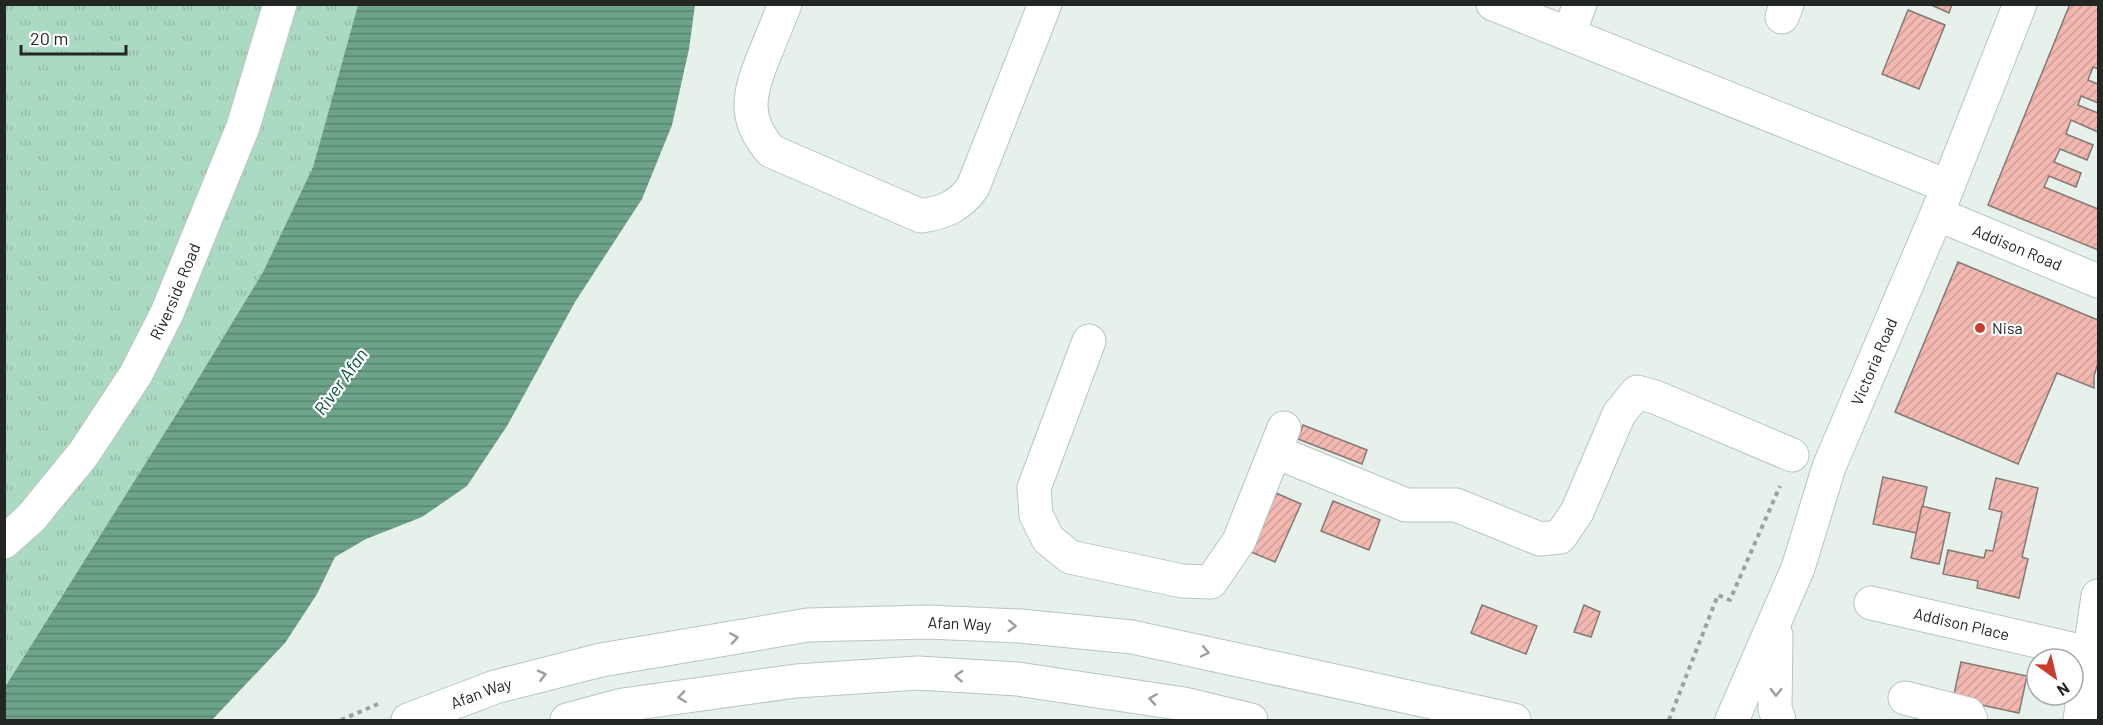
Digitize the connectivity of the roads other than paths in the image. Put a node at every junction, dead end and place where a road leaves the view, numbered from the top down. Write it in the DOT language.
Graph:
graph roads {
  1 [pos="280,4"];
  2 [pos="785,4"];
  3 [pos="1493,4"];
  4 [pos="2020,4"];
  5 [pos="1044,5"];
  6 [pos="1574,19"];
  7 [pos="1942,200"];
  8 [pos="2098,281"];
  9 [pos="1089,341"];
  10 [pos="1792,455"];
  11 [pos="4,542"];
  12 [pos="2098,596"];
  13 [pos="1871,603"];
  14 [pos="1776,621"];
  15 [pos="2089,653"];
  16 [pos="1905,698"];
  17 [pos="408,720"];
  18 [pos="567,720"];
  19 [pos="1251,720"];
  20 [pos="1514,720"];
  21 [pos="1732,720"];
  22 [pos="1779,720"];
  23 [pos="1971,720"];
  24 [pos="2080,720"];
  1 -- 11 [label="street, Riverside Road"];
  2 -- 5 [label="street"];
  3 -- 6 [label="street, Addison Road"];
  4 -- 7 [label="street, Victoria Road"];
  6 -- 7 [label="street, Addison Road"];
  7 -- 8 [label="street, Addison Road"];
  7 -- 14 [label="street, Victoria Road"];
  9 -- 10 [label="street"];
  12 -- 15 [label="street"];
  13 -- 15 [label="street, Addison Place"];
  14 -- 21 [label="street, Victoria Road"];
  14 -- 22 [label="street, one-way"];
  15 -- 24 [label="street"];
  16 -- 23 [label="street"];
  17 -- 20 [label="street, Afan Way, one-way"];
  19 -- 18 [label="street, one-way"];
}
